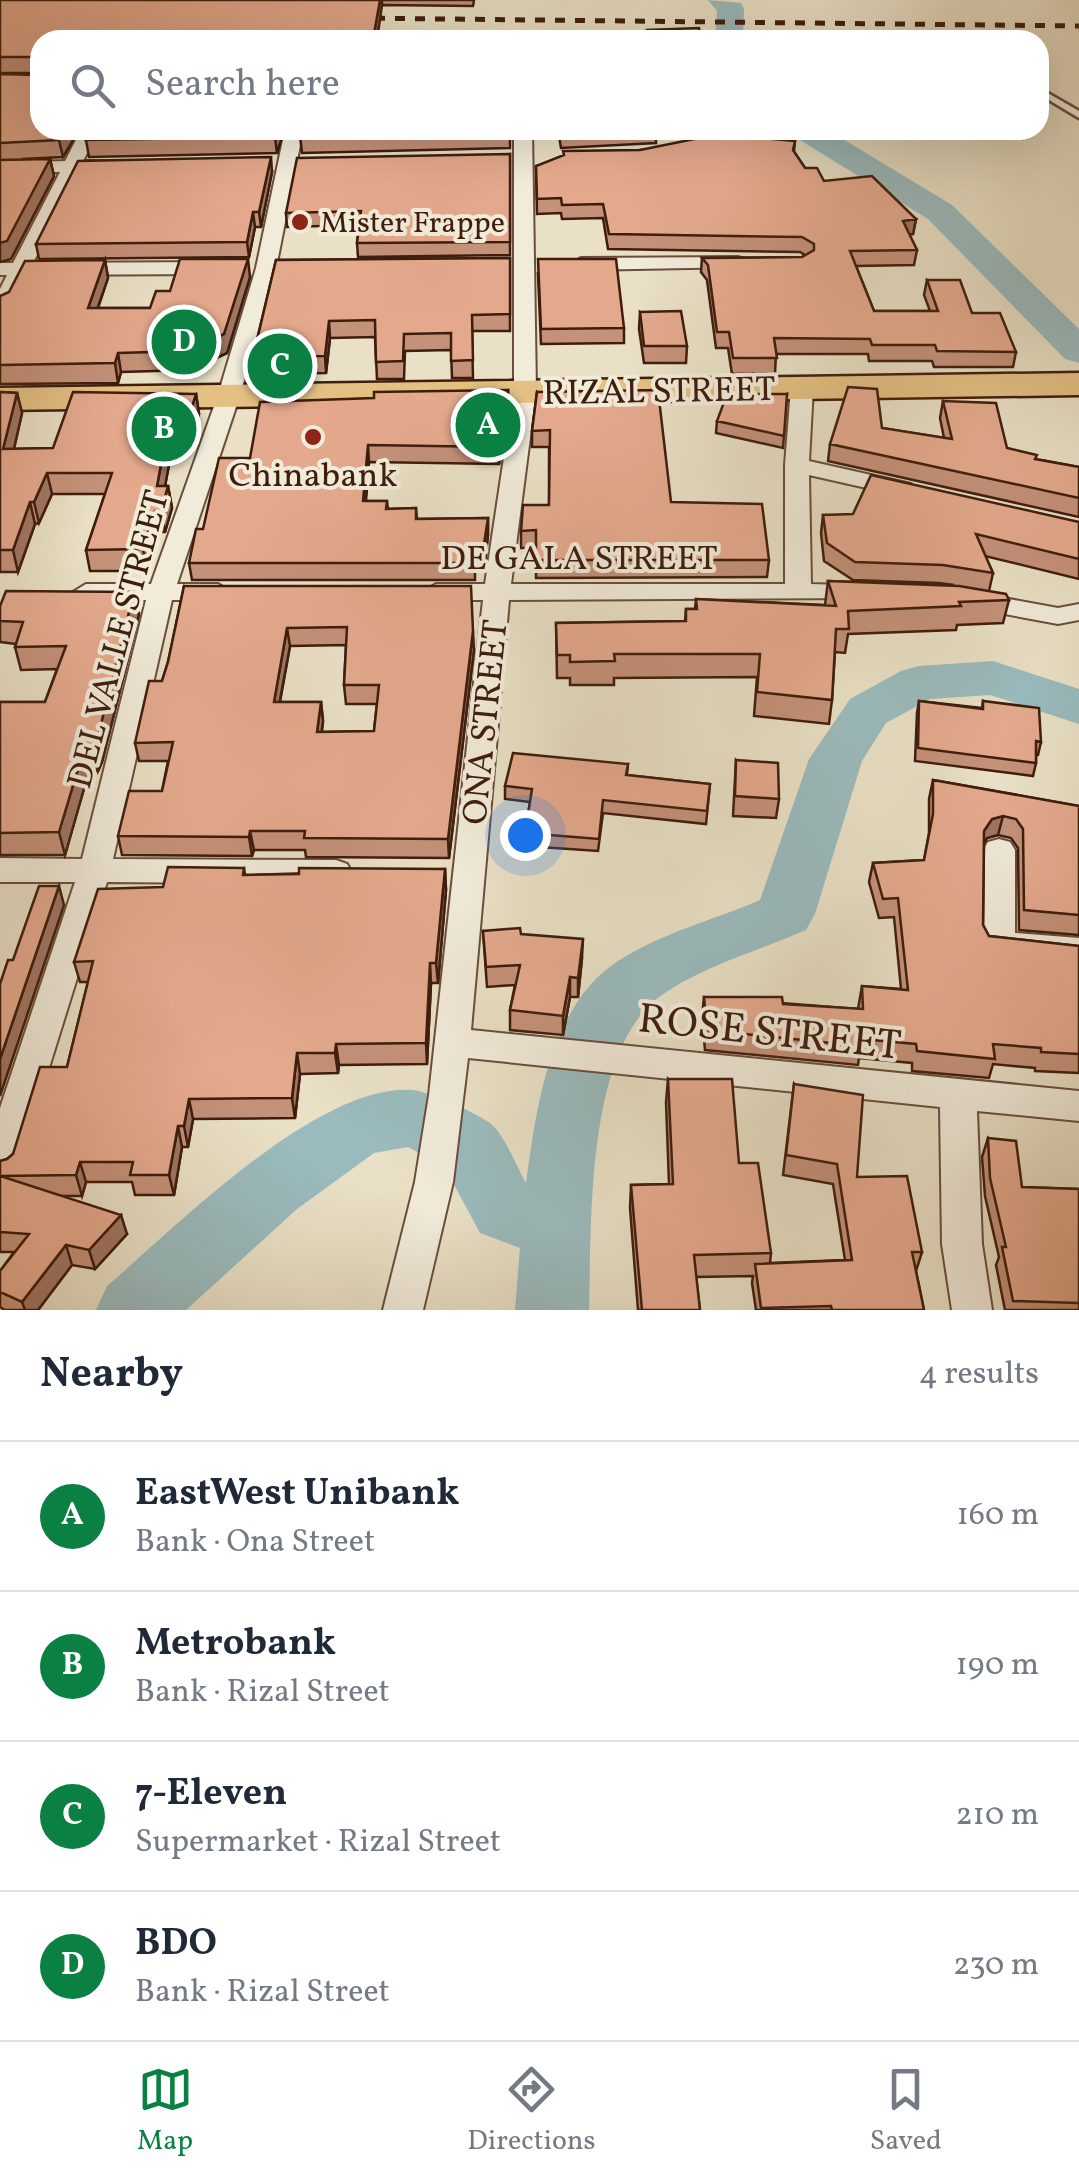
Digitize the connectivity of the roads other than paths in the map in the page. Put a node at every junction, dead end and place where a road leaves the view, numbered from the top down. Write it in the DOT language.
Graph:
graph roads {
  1 [pos="1049,96"];
  2 [pos="1079,116"];
  3 [pos="86,140"];
  4 [pos="292,140"];
  5 [pos="523,140"];
  6 [pos="132,166"];
  7 [pos="74,167"];
  8 [pos="0,168"];
  9 [pos="761,262"];
  10 [pos="535,265"];
  11 [pos="257,268"];
  12 [pos="10,269"];
  13 [pos="0,309"];
  14 [pos="1079,384"];
  15 [pos="802,388"];
  16 [pos="525,391"];
  17 [pos="229,395"];
  18 [pos="0,399"];
  19 [pos="797,465"];
  20 [pos="929,495"];
  21 [pos="54,592"];
  22 [pos="161,592"];
  23 [pos="240,592"];
  24 [pos="418,592"];
  25 [pos="498,592"];
  26 [pos="798,592"];
  27 [pos="889,592"];
  28 [pos="938,596"];
  29 [pos="1079,612"];
  30 [pos="999,850"];
  31 [pos="95,869"];
  32 [pos="0,870"];
  33 [pos="370,873"];
  34 [pos="428,874"];
  35 [pos="468,874"];
  36 [pos="1079,951"];
  37 [pos="452,1042"];
  38 [pos="958,1095"];
  39 [pos="1079,1106"];
  40 [pos="0,1164"];
  41 [pos="403,1310"];
  42 [pos="972,1310"];
  1 -- 2 [label="lane"];
  3 -- 7 [label="street"];
  4 -- 11 [label="street, DEL VALLE STREET"];
  5 -- 10 [label="street, ONA STREET"];
  6 -- 7 [label="street"];
  7 -- 8 [label="street"];
  7 -- 12 [label="street"];
  9 -- 10 [label="street"];
  10 -- 16 [label="street, ONA STREET"];
  11 -- 12 [label="street"];
  11 -- 17 [label="street, DEL VALLE STREET"];
  12 -- 13 [label="street"];
  14 -- 15 [label="main road, RIZAL STREET"];
  15 -- 16 [label="main road, RIZAL STREET"];
  15 -- 19 [label="street"];
  16 -- 17 [label="main road, RIZAL STREET"];
  16 -- 25 [label="street, ONA STREET"];
  17 -- 18 [label="main road, RIZAL STREET"];
  17 -- 22 [label="street, DEL VALLE STREET"];
  19 -- 20 [label="street"];
  19 -- 26 [label="street"];
  21 -- 22 [label="street"];
  22 -- 23 [label="street"];
  22 -- 31 [label="street, DEL VALLE STREET"];
  24 -- 25 [label="street, DE GALA STREET"];
  25 -- 26 [label="street, DE GALA STREET"];
  25 -- 35 [label="street, ONA STREET"];
  26 -- 27 [label="street, DE GALA STREET"];
  28 -- 29 [label="street"];
  30 -- 36 [label="street"];
  31 -- 32 [label="street"];
  31 -- 33 [label="street"];
  31 -- 40 [label="street, DEL VALLE STREET"];
  34 -- 35 [label="street"];
  35 -- 37 [label="street, ONA STREET"];
  37 -- 38 [label="street, ROSE STREET"];
  37 -- 41 [label="street, ONA STREET"];
  38 -- 39 [label="street, ROSE STREET"];
  38 -- 42 [label="street"];
}
